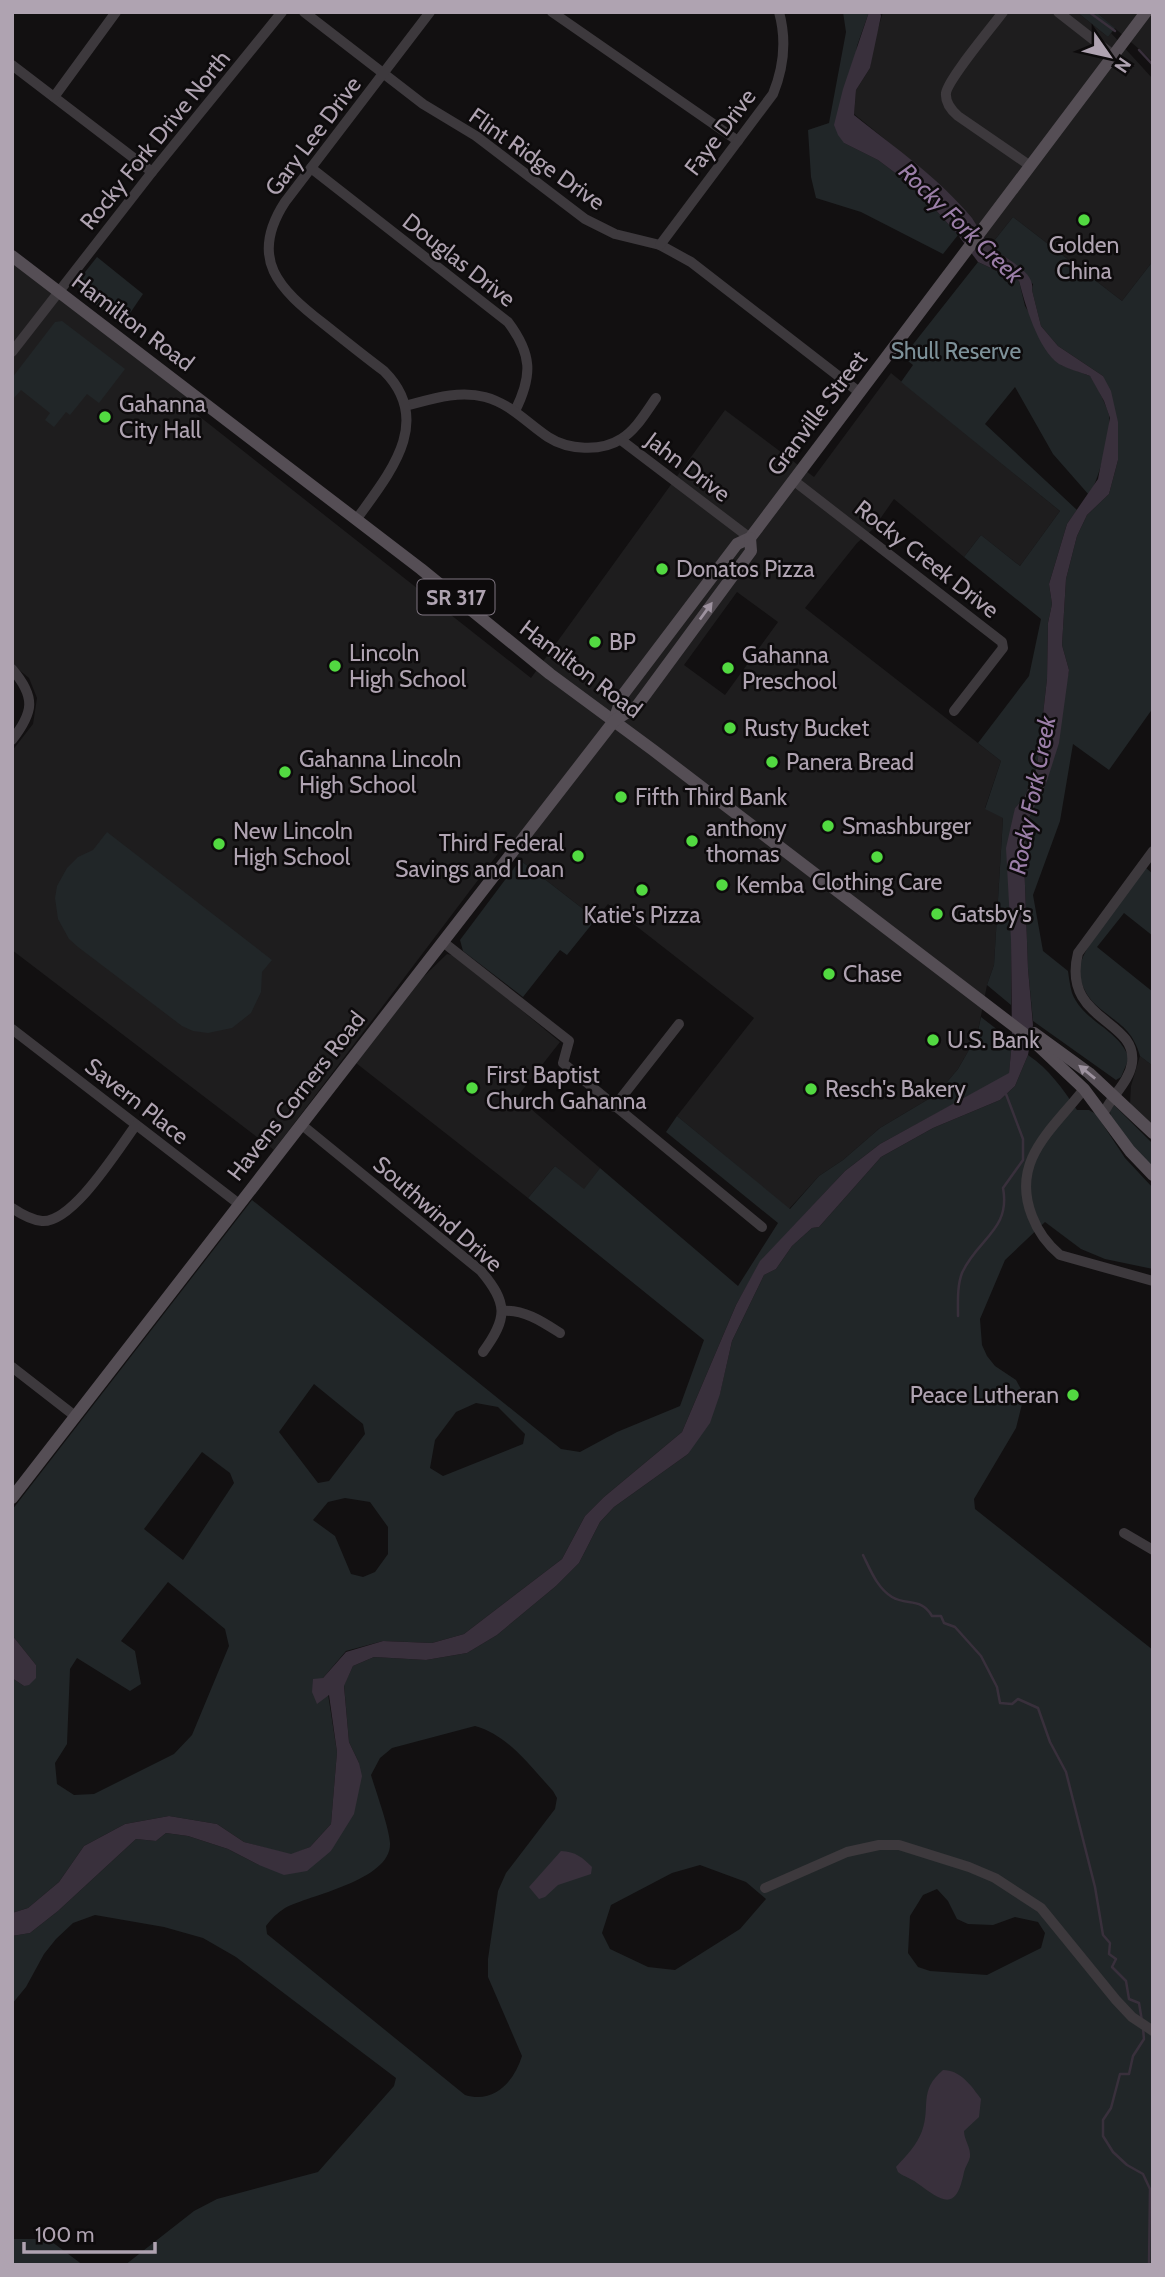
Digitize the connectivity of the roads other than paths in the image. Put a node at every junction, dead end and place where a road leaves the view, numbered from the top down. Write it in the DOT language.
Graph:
graph roads {
  1 [pos="116,12"];
  2 [pos="282,12"];
  3 [pos="304,12"];
  4 [pos="430,12"];
  5 [pos="552,12"];
  6 [pos="779,12"];
  7 [pos="1003,12"];
  8 [pos="1058,12"];
  9 [pos="1146,12"];
  10 [pos="1114,55"];
  11 [pos="12,65"];
  12 [pos="384,74"];
  13 [pos="54,97"];
  14 [pos="738,141"];
  15 [pos="1029,165"];
  16 [pos="311,168"];
  17 [pos="152,172"];
  18 [pos="660,245"];
  19 [pos="12,256"];
  20 [pos="59,291"];
  21 [pos="12,352"];
  22 [pos="859,392"];
  23 [pos="656,398"];
  24 [pos="405,406"];
  25 [pos="515,411"];
  26 [pos="621,440"];
  27 [pos="793,480"];
  28 [pos="356,520"];
  29 [pos="750,538"];
  30 [pos="12,669"];
  31 [pos="954,711"];
  32 [pos="614,721"];
  33 [pos="12,740"];
  34 [pos="1153,851"];
  35 [pos="443,942"];
  36 [pos="679,1024"];
  37 [pos="12,1029"];
  38 [pos="1055,1054"];
  39 [pos="1084,1089"];
  40 [pos="1114,1095"];
  41 [pos="614,1107"];
  42 [pos="1106,1119"];
  43 [pos="136,1125"];
  44 [pos="302,1125"];
  45 [pos="1153,1133"];
  46 [pos="1153,1175"];
  47 [pos="1153,1181"];
  48 [pos="239,1204"];
  49 [pos="12,1208"];
  50 [pos="762,1227"];
  51 [pos="1153,1281"];
  52 [pos="502,1311"];
  53 [pos="561,1332"];
  54 [pos="483,1352"];
  55 [pos="12,1367"];
  56 [pos="75,1416"];
  57 [pos="12,1498"];
  58 [pos="1124,1533"];
  59 [pos="1153,1550"];
  60 [pos="765,1888"];
  61 [pos="1153,2031"];
  1 -- 13 [label="street"];
  2 -- 17 [label="street, Rocky Fork Drive North"];
  3 -- 12 [label="street, Flint Ridge Drive"];
  4 -- 12 [label="street, Gary Lee Drive"];
  5 -- 14 [label="street"];
  6 -- 14 [label="street, Faye Drive"];
  7 -- 15 [label="street"];
  8 -- 10 [label="street"];
  9 -- 10 [label="main road, Granville Street"];
  10 -- 15 [label="main road, Granville Street"];
  11 -- 13 [label="street"];
  12 -- 16 [label="street, Gary Lee Drive"];
  12 -- 18 [label="street, Flint Ridge Drive"];
  13 -- 17 [label="street"];
  14 -- 18 [label="street, Faye Drive"];
  15 -- 22 [label="main road, Granville Street"];
  16 -- 24 [label="street, Gary Lee Drive"];
  16 -- 25 [label="street, Douglas Drive"];
  17 -- 20 [label="street, Rocky Fork Drive North"];
  18 -- 22 [label="street, Flint Ridge Drive"];
  19 -- 20 [label="main road, Hamilton Road / SR 317"];
  20 -- 21 [label="street, Rocky Fork Drive North"];
  20 -- 28 [label="main road, Hamilton Road / SR 317"];
  22 -- 27 [label="main road, Granville Street"];
  23 -- 26 [label="street"];
  24 -- 25 [label="street, Jahn Drive"];
  24 -- 28 [label="street, Gary Lee Drive"];
  25 -- 26 [label="street, Jahn Drive"];
  26 -- 29 [label="street, Jahn Drive"];
  27 -- 29 [label="main road, Granville Street"];
  27 -- 31 [label="street, Rocky Creek Drive"];
  28 -- 32 [label="main road, Hamilton Road / SR 317"];
  29 -- 32 [label="main road, Granville Street"];
  30 -- 33 [label="street"];
  32 -- 35 [label="main road, Havens Corners Road"];
  32 -- 38 [label="main road, Hamilton Road"];
  34 -- 40 [label="street"];
  35 -- 41 [label="street"];
  35 -- 44 [label="main road, Havens Corners Road"];
  36 -- 41 [label="street"];
  37 -- 43 [label="street, Savern Place"];
  38 -- 39 [label="main road, Hamilton Road"];
  40 -- 38 [label="main road, Hamilton Road, one-way"];
  39 -- 42 [label="main road, Hamilton Road"];
  39 -- 51 [label="street"];
  40 -- 42 [label="street"];
  40 -- 45 [label="main road, Hamilton Road"];
  41 -- 50 [label="street"];
  42 -- 46 [label="main road, Hamilton Road"];
  42 -- 47 [label="main road, Hamilton Road"];
  43 -- 48 [label="street, Savern Place"];
  43 -- 49 [label="street"];
  44 -- 48 [label="main road, Havens Corners Road"];
  44 -- 52 [label="street, Southwind Drive"];
  48 -- 56 [label="main road, Havens Corners Road"];
  52 -- 53 [label="street"];
  52 -- 54 [label="street"];
  55 -- 56 [label="street"];
  56 -- 57 [label="main road, Havens Corners Road"];
  58 -- 59 [label="street"];
  60 -- 61 [label="street"];
}
